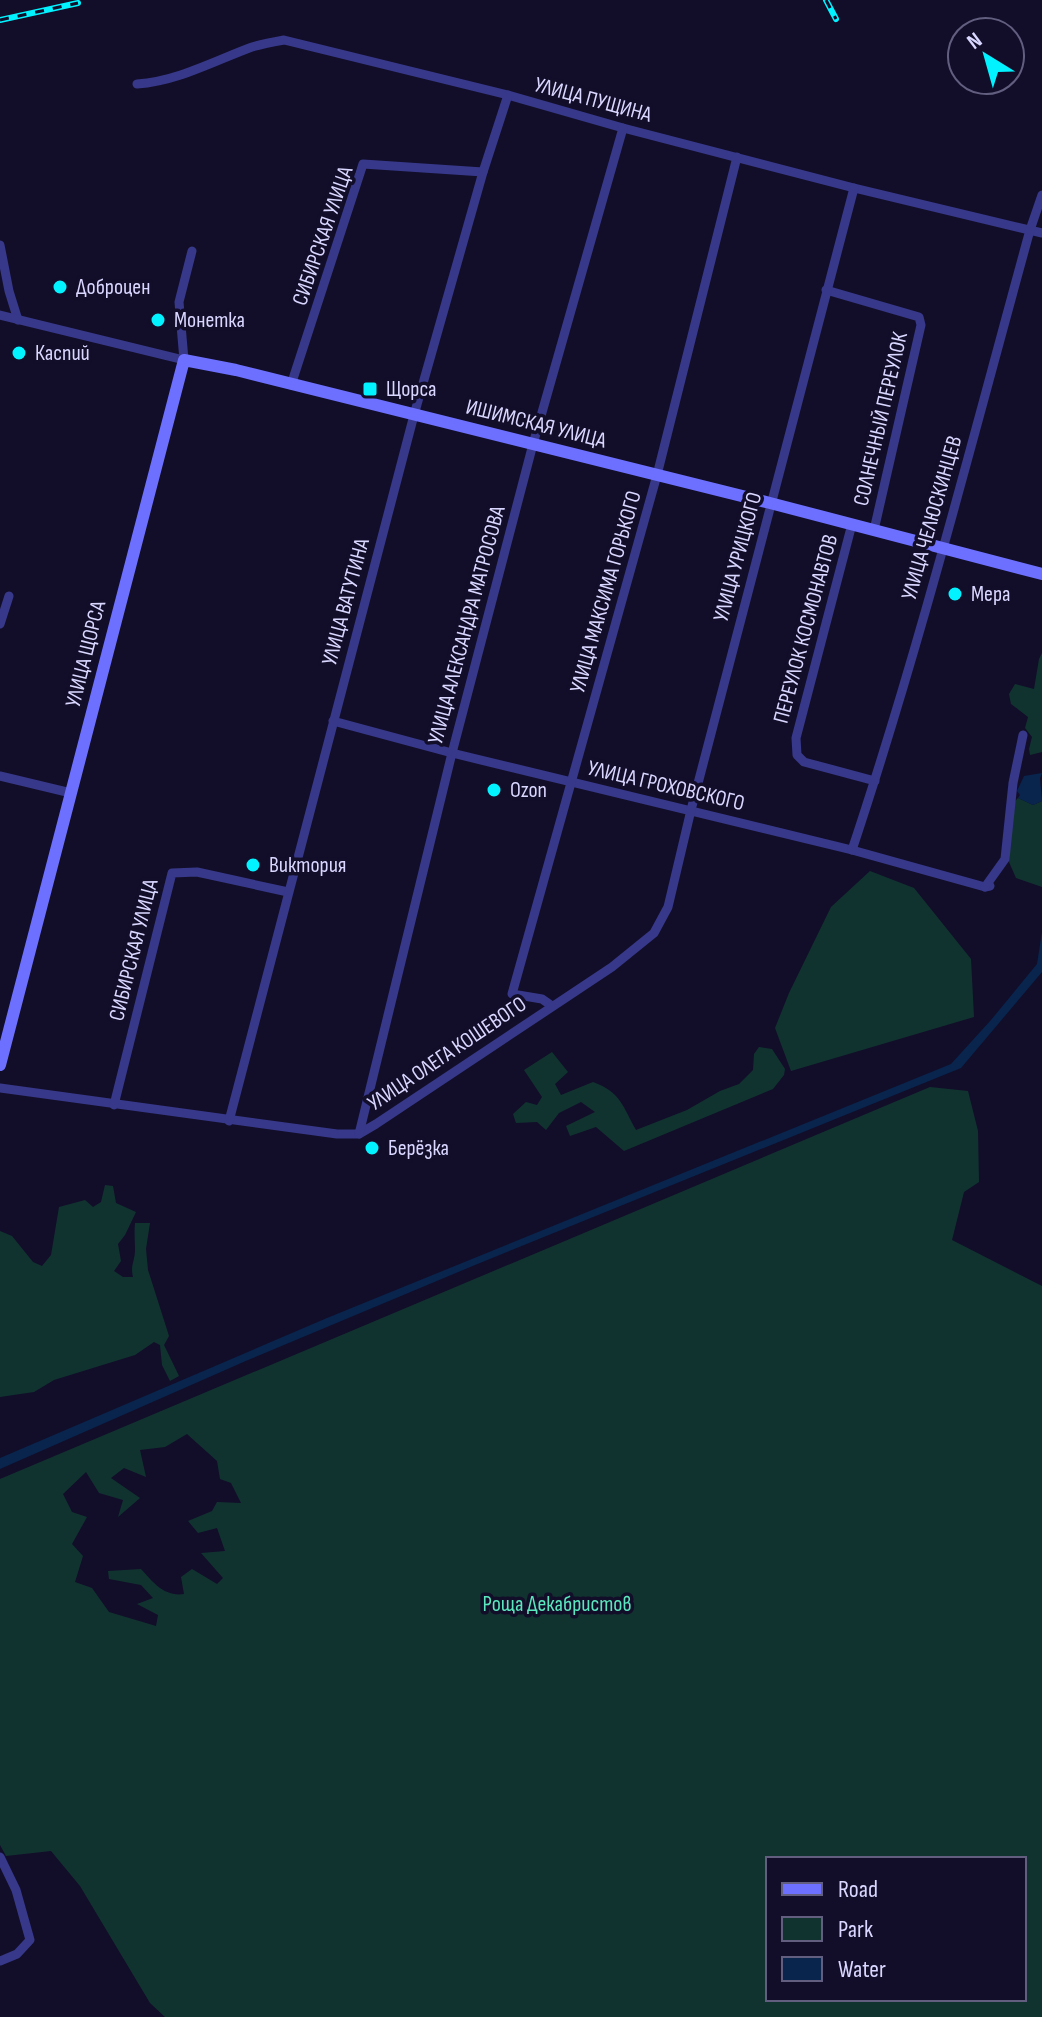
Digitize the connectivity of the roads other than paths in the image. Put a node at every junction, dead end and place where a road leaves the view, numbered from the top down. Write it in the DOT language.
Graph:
graph roads {
  1 [pos="137,84"];
  2 [pos="508,95"];
  3 [pos="623,128"];
  4 [pos="737,157"];
  5 [pos="483,172"];
  6 [pos="854,188"];
  7 [pos="1042,195"];
  8 [pos="1030,230"];
  9 [pos="1042,233"];
  10 [pos="0,245"];
  11 [pos="192,251"];
  12 [pos="826,290"];
  13 [pos="0,315"];
  14 [pos="18,320"];
  15 [pos="184,360"];
  16 [pos="291,385"];
  17 [pos="414,415"];
  18 [pos="533,444"];
  19 [pos="657,475"];
  20 [pos="770,503"];
  21 [pos="852,524"];
  22 [pos="874,530"];
  23 [pos="942,548"];
  24 [pos="1042,574"];
  25 [pos="9,596"];
  26 [pos="0,624"];
  27 [pos="333,721"];
  28 [pos="1023,735"];
  29 [pos="452,753"];
  30 [pos="0,776"];
  31 [pos="875,781"];
  32 [pos="571,782"];
  33 [pos="71,793"];
  34 [pos="691,810"];
  35 [pos="852,850"];
  36 [pos="288,892"];
  37 [pos="654,933"];
  38 [pos="552,1006"];
  39 [pos="0,1065"];
  40 [pos="0,1088"];
  41 [pos="114,1105"];
  42 [pos="229,1121"];
  43 [pos="359,1134"];
  44 [pos="0,1857"];
  45 [pos="0,1961"];
  1 -- 2 [label="street, УЛИЦА ПУЩИНА"];
  2 -- 3 [label="street, УЛИЦА ПУЩИНА"];
  2 -- 5 [label="street, УЛИЦА ВАТУТИНА"];
  3 -- 4 [label="street, УЛИЦА ПУЩИНА"];
  3 -- 18 [label="street, УЛИЦА АЛЕКСАНДРА МАТРОСОВА"];
  4 -- 6 [label="street, УЛИЦА ПУЩИНА"];
  4 -- 19 [label="street, УЛИЦА МАКСИМА ГОРЬКОГО"];
  5 -- 16 [label="street, СИБИРСКАЯ УЛИЦА"];
  5 -- 17 [label="street, УЛИЦА ВАТУТИНА"];
  6 -- 8 [label="street, УЛИЦА ПУЩИНА"];
  6 -- 12 [label="street, УЛИЦА УРИЦКОГО"];
  7 -- 8 [label="street, УЛИЦА ЧЕЛЮСКИНЦЕВ"];
  8 -- 9 [label="street, УЛИЦА ПУЩИНА"];
  8 -- 23 [label="street, УЛИЦА ЧЕЛЮСКИНЦЕВ"];
  10 -- 14 [label="street"];
  11 -- 15 [label="street, УЛИЦА ЩОРСА"];
  12 -- 20 [label="street, УЛИЦА УРИЦКОГО"];
  12 -- 22 [label="street, СОЛНЕЧНЫЙ ПЕРЕУЛОК"];
  13 -- 14 [label="street, ИШИМСКАЯ УЛИЦА"];
  14 -- 15 [label="street, ИШИМСКАЯ УЛИЦА"];
  15 -- 16 [label="main road, ИШИМСКАЯ УЛИЦА"];
  15 -- 33 [label="main road, УЛИЦА ЩОРСА"];
  16 -- 17 [label="main road, ИШИМСКАЯ УЛИЦА"];
  17 -- 18 [label="main road, ИШИМСКАЯ УЛИЦА"];
  17 -- 27 [label="street, УЛИЦА ВАТУТИНА"];
  18 -- 19 [label="main road, ИШИМСКАЯ УЛИЦА"];
  18 -- 29 [label="street, УЛИЦА АЛЕКСАНДРА МАТРОСОВА"];
  19 -- 20 [label="main road, ИШИМСКАЯ УЛИЦА"];
  19 -- 32 [label="street, УЛИЦА МАКСИМА ГОРЬКОГО"];
  20 -- 21 [label="main road, ИШИМСКАЯ УЛИЦА"];
  20 -- 34 [label="street, УЛИЦА УРИЦКОГО"];
  21 -- 22 [label="main road, ИШИМСКАЯ УЛИЦА"];
  21 -- 31 [label="street, ПЕРЕУЛОК КОСМОНАВТОВ"];
  22 -- 23 [label="main road, ИШИМСКАЯ УЛИЦА"];
  23 -- 24 [label="main road, ИШИМСКАЯ УЛИЦА"];
  23 -- 31 [label="street, УЛИЦА ЧЕЛЮСКИНЦЕВ"];
  25 -- 26 [label="street"];
  27 -- 29 [label="street, УЛИЦА ГРОХОВСКОГО"];
  27 -- 36 [label="street, УЛИЦА ВАТУТИНА"];
  28 -- 35 [label="street, УЛИЦА ГРОХОВСКОГО"];
  29 -- 32 [label="street, УЛИЦА ГРОХОВСКОГО"];
  29 -- 43 [label="street, УЛИЦА АЛЕКСАНДРА МАТРОСОВА"];
  30 -- 33 [label="street"];
  31 -- 35 [label="street, УЛИЦА ЧЕЛЮСКИНЦЕВ"];
  32 -- 34 [label="street, УЛИЦА ГРОХОВСКОГО"];
  32 -- 38 [label="street, УЛИЦА МАКСИМА ГОРЬКОГО"];
  33 -- 39 [label="main road, УЛИЦА ЩОРСА"];
  34 -- 35 [label="street, УЛИЦА ГРОХОВСКОГО"];
  34 -- 37 [label="street, УЛИЦА УРИЦКОГО"];
  36 -- 41 [label="street, СИБИРСКАЯ УЛИЦА"];
  36 -- 42 [label="street, УЛИЦА ВАТУТИНА"];
  37 -- 38 [label="street, УЛИЦА ОЛЕГА КОШЕВОГО"];
  38 -- 43 [label="street, УЛИЦА ОЛЕГА КОШЕВОГО"];
  40 -- 41 [label="street, УЛИЦА ОЛЕГА КОШЕВОГО"];
  41 -- 42 [label="street, УЛИЦА ОЛЕГА КОШЕВОГО"];
  42 -- 43 [label="street, УЛИЦА ОЛЕГА КОШЕВОГО"];
  44 -- 45 [label="street"];
}
